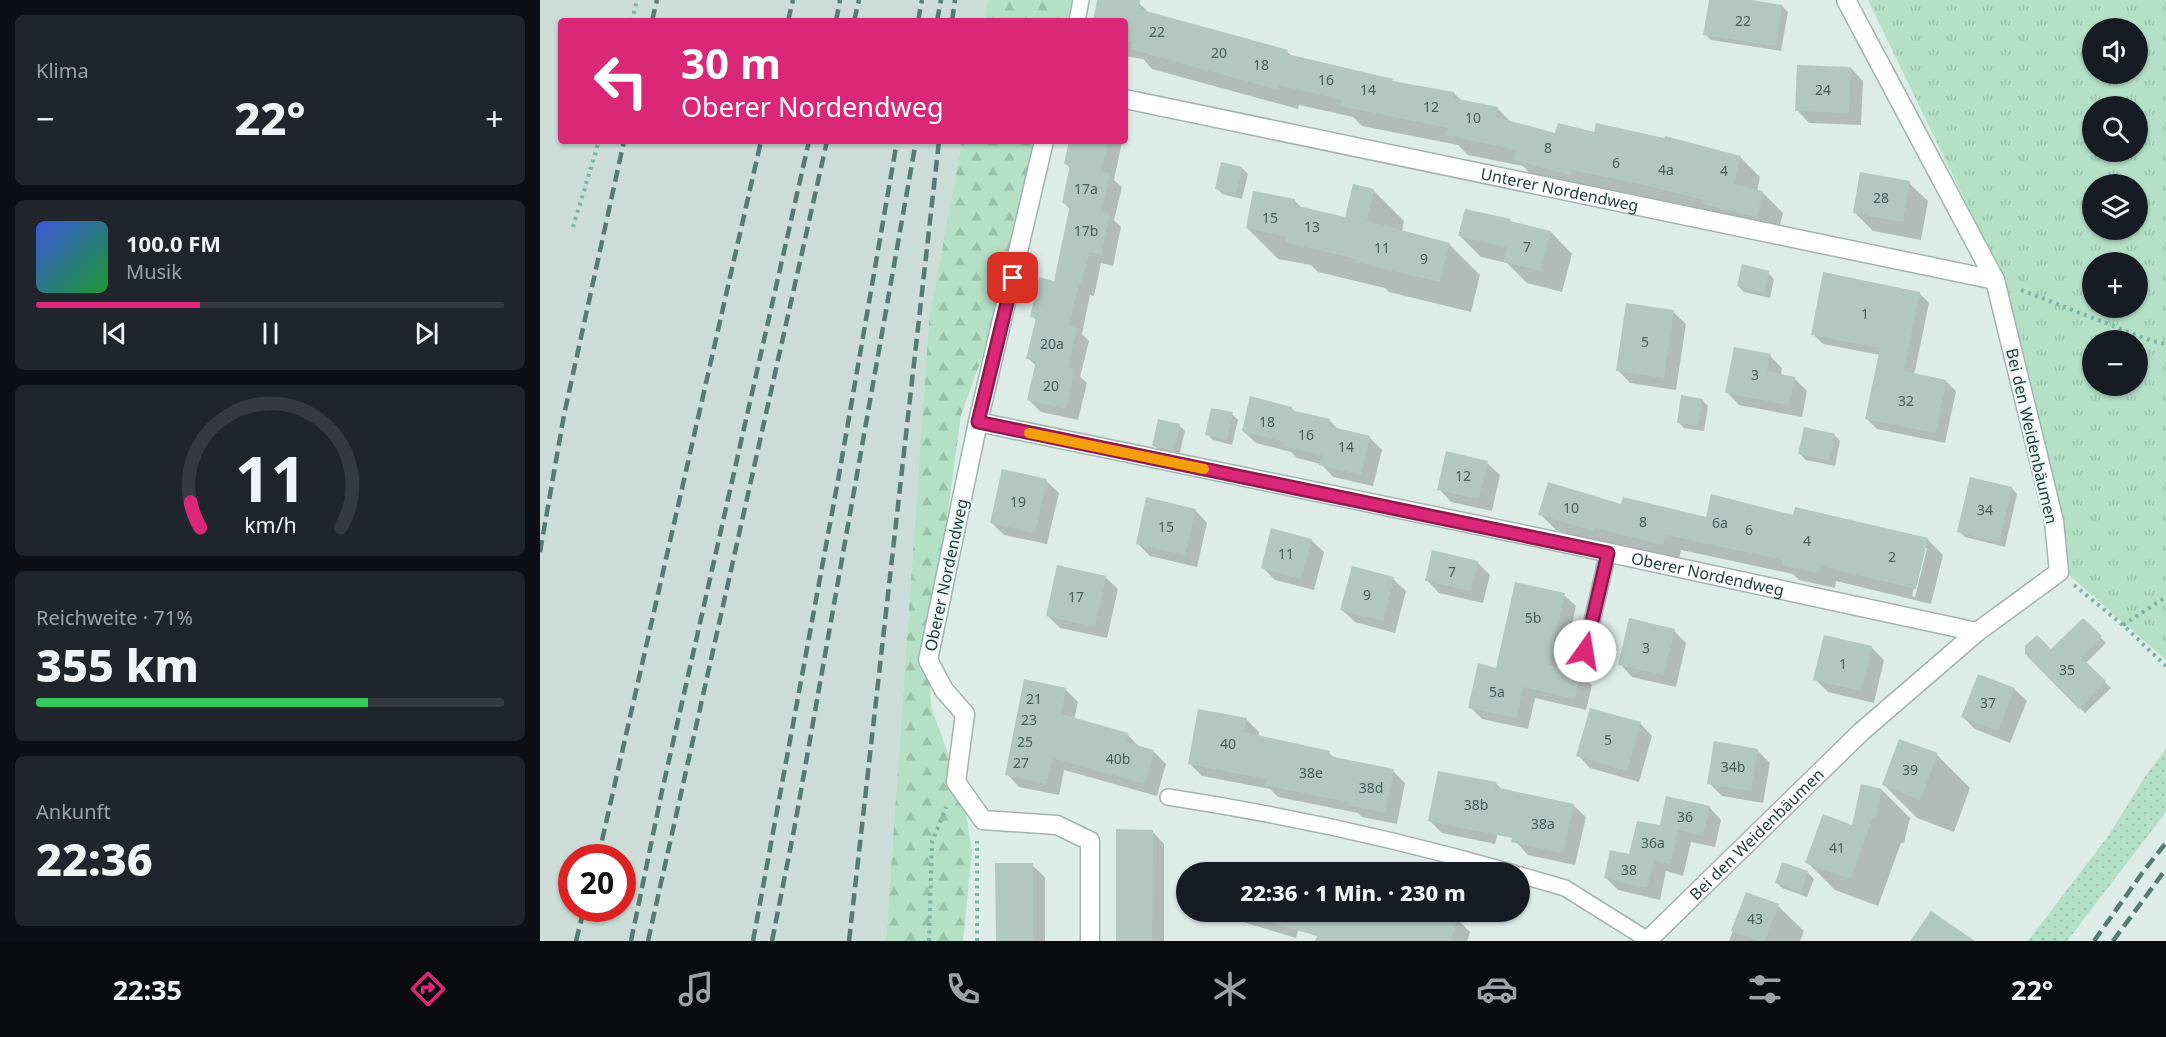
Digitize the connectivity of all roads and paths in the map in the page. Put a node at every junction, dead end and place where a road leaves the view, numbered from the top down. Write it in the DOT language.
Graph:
graph roads {
  1 [pos="637,0"];
  2 [pos="1081,0"];
  3 [pos="1846,0"];
  4 [pos="633,18"];
  5 [pos="1078,18"];
  6 [pos="1128,100"];
  7 [pos="598,144"];
  8 [pos="1043,144"];
  9 [pos="573,227"];
  10 [pos="1995,280"];
  11 [pos="2166,344"];
  12 [pos="978,422"];
  13 [pos="1608,553"];
  14 [pos="2059,572"];
  15 [pos="2166,597"];
  16 [pos="2123,625"];
  17 [pos="1977,632"];
  18 [pos="1585,651"];
  19 [pos="2166,666"];
  20 [pos="956,782"];
  21 [pos="1168,796"];
  22 [pos="982,820"];
  23 [pos="1475,862"];
  24 [pos="1530,878"];
  25 [pos="1647,940"];
  26 [pos="929,941"];
  27 [pos="977,941"];
  28 [pos="1090,941"];
  1 -- 4 [label="path"];
  2 -- 5 [label="lane"];
  3 -- 10 [label="street, Bei den Weidenbäumen"];
  6 -- 10 [label="street, Unterer Nordendweg"];
  7 -- 9 [label="path"];
  8 -- 12 [label="street, Oberer Nordendweg"];
  10 -- 11 [label="path"];
  10 -- 14 [label="street, Bei den Weidenbäumen"];
  12 -- 13 [label="street, Oberer Nordendweg"];
  12 -- 20 [label="street, Oberer Nordendweg"];
  13 -- 17 [label="street, Oberer Nordendweg"];
  13 -- 18 [label="lane"];
  14 -- 16 [label="path"];
  14 -- 17 [label="street, Bei den Weidenbäumen"];
  15 -- 16 [label="path"];
  16 -- 19 [label="path"];
  17 -- 25 [label="street, Bei den Weidenbäumen"];
  20 -- 22 [label="street"];
  20 -- 26 [label="path"];
  21 -- 23 [label="lane"];
  22 -- 27 [label="path"];
  22 -- 28 [label="street"];
  24 -- 25 [label="lane"];
}
